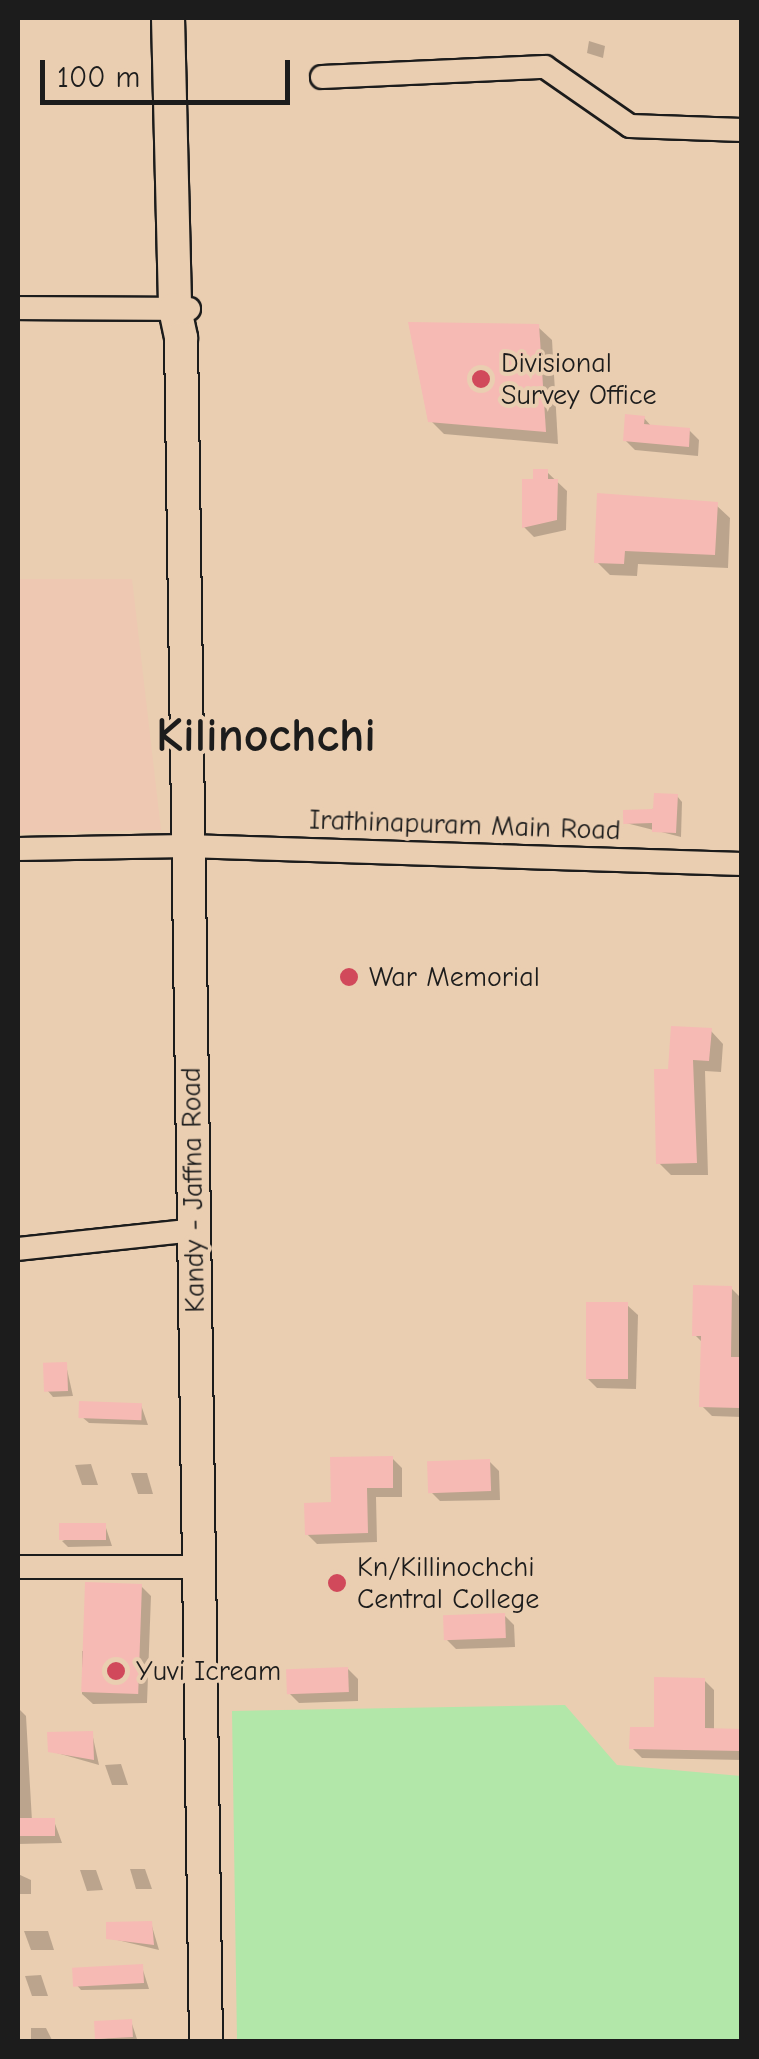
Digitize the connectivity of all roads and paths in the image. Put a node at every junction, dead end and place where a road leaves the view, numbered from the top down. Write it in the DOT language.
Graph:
graph roads {
  1 [pos="168,18"];
  2 [pos="188,18"];
  3 [pos="322,77"];
  4 [pos="742,130"];
  5 [pos="18,308"];
  6 [pos="182,319"];
  7 [pos="187,846"];
  8 [pos="18,849"];
  9 [pos="742,864"];
  10 [pos="195,1230"];
  11 [pos="18,1250"];
  12 [pos="18,1567"];
  13 [pos="197,1567"];
  14 [pos="206,2042"];
  1 -- 6 [label="highway, Kandy - Jaffna Road"];
  2 -- 6 [label="highway, Kandy - Jaffna Road"];
  3 -- 4 [label="street"];
  5 -- 6 [label="street"];
  6 -- 7 [label="highway, Kandy - Jaffna Road"];
  7 -- 8 [label="street, Irathinapuram Main Road"];
  7 -- 9 [label="street, Irathinapuram Main Road"];
  7 -- 10 [label="highway, Kandy - Jaffna Road"];
  10 -- 11 [label="street"];
  10 -- 13 [label="highway, Kandy - Jaffna Road"];
  12 -- 13 [label="street"];
  13 -- 14 [label="highway, Kandy - Jaffna Road"];
}
